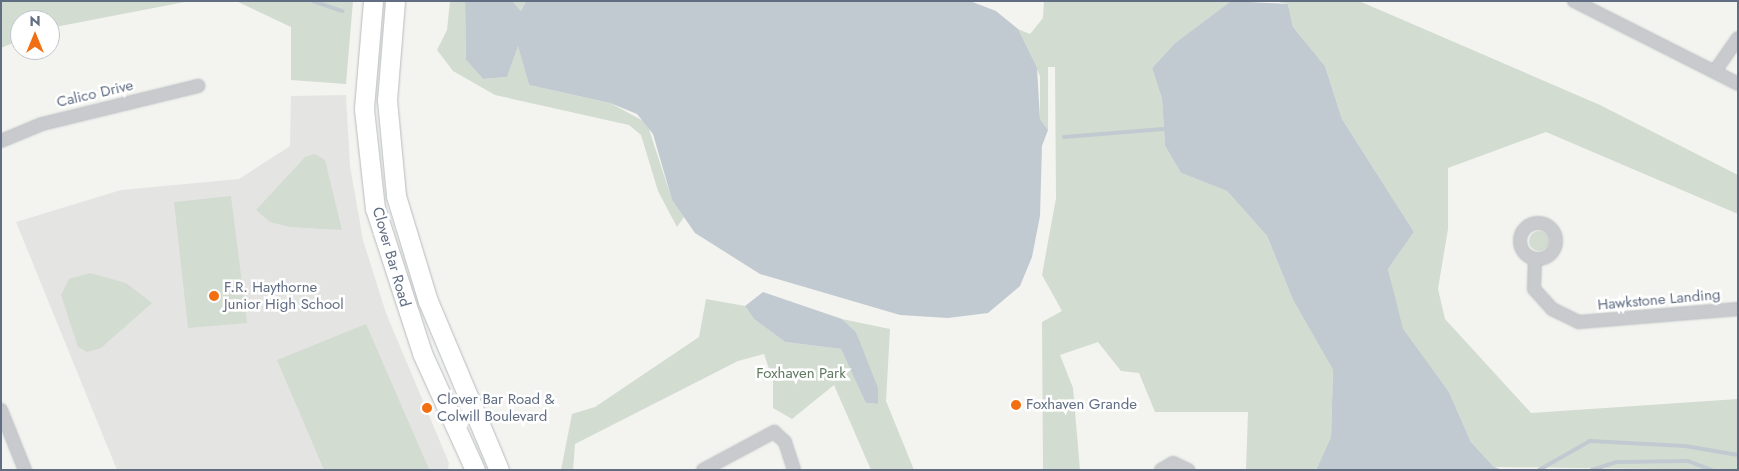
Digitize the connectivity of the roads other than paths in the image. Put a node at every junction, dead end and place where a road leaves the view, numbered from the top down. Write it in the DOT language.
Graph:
graph roads {
  1 [pos="373,1"];
  2 [pos="395,1"];
  3 [pos="1580,3"];
  4 [pos="1738,38"];
  5 [pos="1715,71"];
  6 [pos="1738,84"];
  7 [pos="198,86"];
  8 [pos="1,141"];
  9 [pos="1535,259"];
  10 [pos="1738,309"];
  11 [pos="433,379"];
  12 [pos="1,410"];
  13 [pos="25,470"];
  14 [pos="461,470"];
  15 [pos="475,470"];
  16 [pos="499,470"];
  17 [pos="703,470"];
  18 [pos="794,470"];
  19 [pos="1162,470"];
  20 [pos="1188,470"];
  1 -- 11 [label="main road, Clover Bar Road"];
  2 -- 16 [label="main road, Clover Bar Road"];
  3 -- 5 [label="street"];
  4 -- 5 [label="street"];
  5 -- 6 [label="street"];
  7 -- 8 [label="street, Calico Drive"];
  9 -- 10 [label="street, Hawkstone Landing"];
  11 -- 14 [label="main road"];
  11 -- 15 [label="main road, Clover Bar Road"];
  12 -- 13 [label="street"];
  17 -- 18 [label="street"];
  19 -- 20 [label="street"];
}
